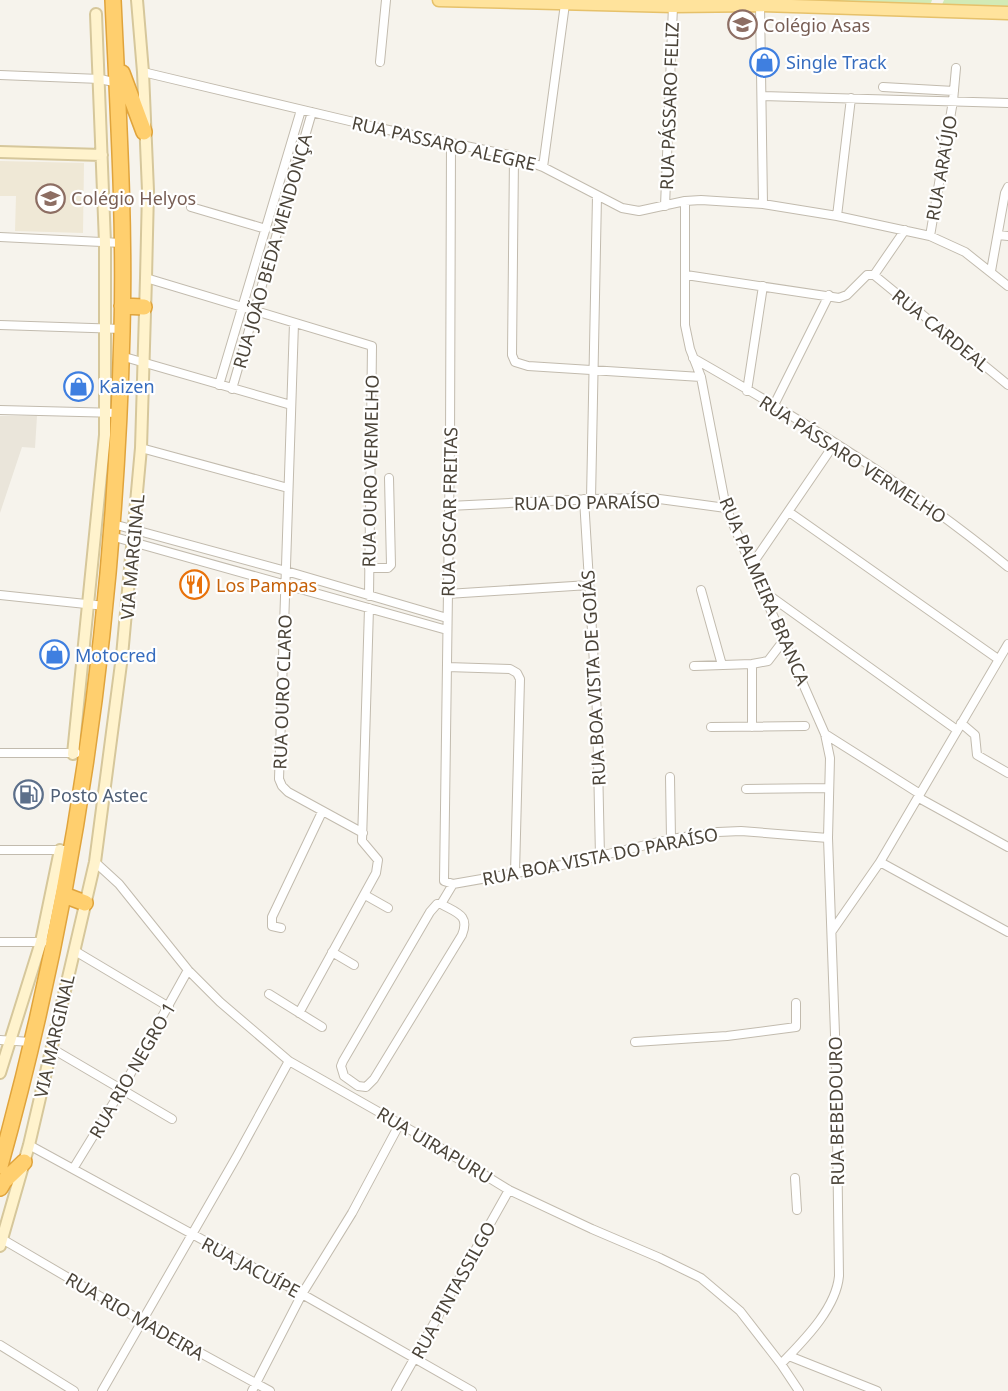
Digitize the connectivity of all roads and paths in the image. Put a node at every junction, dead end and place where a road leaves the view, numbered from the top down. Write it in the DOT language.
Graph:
graph roads {
  1 [pos="103,0"];
  2 [pos="113,0"];
  3 [pos="137,0"];
  4 [pos="386,0"];
  5 [pos="439,0"];
  6 [pos="565,4"];
  7 [pos="760,5"];
  8 [pos="913,5"];
  9 [pos="673,6"];
  10 [pos="1008,13"];
  11 [pos="96,14"];
  12 [pos="115,30"];
  13 [pos="117,61"];
  14 [pos="380,62"];
  15 [pos="956,68"];
  16 [pos="143,72"];
  17 [pos="0,75"];
  18 [pos="99,79"];
  19 [pos="118,83"];
  20 [pos="884,87"];
  21 [pos="954,91"];
  22 [pos="762,96"];
  23 [pos="851,98"];
  24 [pos="953,101"];
  25 [pos="1008,103"];
  26 [pos="301,110"];
  27 [pos="312,112"];
  28 [pos="144,132"];
  29 [pos="451,143"];
  30 [pos="0,152"];
  31 [pos="102,155"];
  32 [pos="121,156"];
  33 [pos="514,156"];
  34 [pos="543,166"];
  35 [pos="1008,187"];
  36 [pos="597,196"];
  37 [pos="685,201"];
  38 [pos="763,204"];
  39 [pos="664,206"];
  40 [pos="191,207"];
  41 [pos="837,216"];
  42 [pos="266,229"];
  43 [pos="905,230"];
  44 [pos="998,235"];
  45 [pos="930,236"];
  46 [pos="1008,236"];
  47 [pos="0,237"];
  48 [pos="105,243"];
  49 [pos="123,243"];
  50 [pos="991,271"];
  51 [pos="686,275"];
  52 [pos="874,275"];
  53 [pos="146,278"];
  54 [pos="763,286"];
  55 [pos="1008,286"];
  56 [pos="829,295"];
  57 [pos="122,306"];
  58 [pos="144,307"];
  59 [pos="242,308"];
  60 [pos="255,311"];
  61 [pos="294,323"];
  62 [pos="0,325"];
  63 [pos="105,328"];
  64 [pos="122,329"];
  65 [pos="121,356"];
  66 [pos="693,358"];
  67 [pos="143,362"];
  68 [pos="592,371"];
  69 [pos="701,377"];
  70 [pos="219,385"];
  71 [pos="1008,385"];
  72 [pos="232,389"];
  73 [pos="747,391"];
  74 [pos="291,405"];
  75 [pos="773,406"];
  76 [pos="0,410"];
  77 [pos="112,413"];
  78 [pos="836,443"];
  79 [pos="141,448"];
  80 [pos="389,478"];
  81 [pos="288,488"];
  82 [pos="588,499"];
  83 [pos="449,506"];
  84 [pos="726,508"];
  85 [pos="789,512"];
  86 [pos="112,530"];
  87 [pos="135,530"];
  88 [pos="134,542"];
  89 [pos="751,566"];
  90 [pos="1008,567"];
  91 [pos="369,568"];
  92 [pos="286,571"];
  93 [pos="285,584"];
  94 [pos="589,585"];
  95 [pos="701,590"];
  96 [pos="763,591"];
  97 [pos="447,594"];
  98 [pos="0,595"];
  99 [pos="369,596"];
  100 [pos="97,605"];
  101 [pos="369,608"];
  102 [pos="447,618"];
  103 [pos="447,630"];
  104 [pos="784,640"];
  105 [pos="1008,644"];
  106 [pos="998,659"];
  107 [pos="722,664"];
  108 [pos="752,664"];
  109 [pos="693,666"];
  110 [pos="447,667"];
  111 [pos="805,726"];
  112 [pos="711,727"];
  113 [pos="752,727"];
  114 [pos="959,727"];
  115 [pos="825,734"];
  116 [pos="0,746"];
  117 [pos="4,753"];
  118 [pos="80,753"];
  119 [pos="1008,773"];
  120 [pos="670,777"];
  121 [pos="829,788"];
  122 [pos="746,789"];
  123 [pos="920,796"];
  124 [pos="322,812"];
  125 [pos="363,833"];
  126 [pos="828,838"];
  127 [pos="670,840"];
  128 [pos="1008,847"];
  129 [pos="0,850"];
  130 [pos="66,850"];
  131 [pos="600,858"];
  132 [pos="95,862"];
  133 [pos="880,862"];
  134 [pos="515,873"];
  135 [pos="444,881"];
  136 [pos="453,884"];
  137 [pos="64,895"];
  138 [pos="365,895"];
  139 [pos="85,903"];
  140 [pos="441,904"];
  141 [pos="388,908"];
  142 [pos="281,928"];
  143 [pos="832,931"];
  144 [pos="1008,932"];
  145 [pos="0,942"];
  146 [pos="47,942"];
  147 [pos="75,951"];
  148 [pos="332,952"];
  149 [pos="354,964"];
  150 [pos="188,970"];
  151 [pos="269,994"];
  152 [pos="796,1003"];
  153 [pos="170,1007"];
  154 [pos="299,1012"];
  155 [pos="322,1027"];
  156 [pos="5,1040"];
  157 [pos="31,1041"];
  158 [pos="635,1042"];
  159 [pos="51,1048"];
  160 [pos="289,1061"];
  161 [pos="0,1073"];
  162 [pos="122,1089"];
  163 [pos="172,1119"];
  164 [pos="399,1125"];
  165 [pos="4,1136"];
  166 [pos="29,1145"];
  167 [pos="24,1162"];
  168 [pos="0,1166"];
  169 [pos="73,1169"];
  170 [pos="795,1178"];
  171 [pos="0,1188"];
  172 [pos="509,1190"];
  173 [pos="797,1210"];
  174 [pos="192,1235"];
  175 [pos="1,1242"];
  176 [pos="302,1294"];
  177 [pos="142,1321"];
  178 [pos="0,1345"];
  179 [pos="789,1356"];
  180 [pos="416,1358"];
  181 [pos="781,1364"];
  182 [pos="254,1387"];
  183 [pos="74,1391"];
  184 [pos="102,1391"];
  185 [pos="270,1391"];
  186 [pos="396,1391"];
  187 [pos="472,1391"];
  188 [pos="799,1391"];
  189 [pos="877,1391"];
  1 -- 12 [label="main road"];
  2 -- 12 [label="highway"];
  3 -- 16 [label="street, VIA MARGINAL"];
  4 -- 14 [label="street"];
  5 -- 6 [label="main road"];
  6 -- 9 [label="main road"];
  6 -- 34 [label="street"];
  7 -- 8 [label="main road"];
  7 -- 9 [label="main road"];
  7 -- 22 [label="street"];
  8 -- 10 [label="main road"];
  9 -- 39 [label="street, RUA PÁSSARO FELIZ"];
  11 -- 18 [label="street"];
  12 -- 13 [label="highway"];
  13 -- 19 [label="highway"];
  13 -- 28 [label="highway"];
  15 -- 21 [label="street, RUA ARAÚJO"];
  16 -- 26 [label="street, RUA PASSARO ALEGRE"];
  16 -- 28 [label="street, VIA MARGINAL"];
  17 -- 18 [label="street"];
  18 -- 19 [label="street"];
  18 -- 31 [label="street"];
  19 -- 32 [label="highway"];
  20 -- 21 [label="street"];
  21 -- 24 [label="street, RUA ARAÚJO"];
  22 -- 23 [label="street"];
  22 -- 38 [label="street"];
  23 -- 24 [label="street"];
  23 -- 41 [label="street"];
  24 -- 25 [label="street"];
  24 -- 45 [label="street, RUA ARAÚJO"];
  26 -- 27 [label="street, RUA PASSARO ALEGRE"];
  26 -- 42 [label="street, RUA JOÃO BEDA MENDONÇA"];
  27 -- 29 [label="street, RUA PASSARO ALEGRE"];
  27 -- 60 [label="street, RUA JOÃO BEDA MENDONÇA"];
  28 -- 53 [label="street, VIA MARGINAL"];
  29 -- 33 [label="street, RUA PASSARO ALEGRE"];
  29 -- 83 [label="street, RUA OSCAR FREITAS"];
  30 -- 31 [label="street"];
  31 -- 32 [label="street"];
  31 -- 48 [label="street"];
  32 -- 49 [label="highway"];
  33 -- 34 [label="street, RUA PASSARO ALEGRE"];
  33 -- 68 [label="street"];
  34 -- 36 [label="street, RUA PASSARO ALEGRE"];
  35 -- 44 [label="street"];
  36 -- 39 [label="street, RUA PASSARO ALEGRE"];
  36 -- 68 [label="street, RUA BOA VISTA DE GOIÁS"];
  37 -- 38 [label="street, RUA PASSARO ALEGRE"];
  37 -- 39 [label="street, RUA PASSARO ALEGRE"];
  37 -- 51 [label="street, RUA PALMEIRA BRANCA"];
  38 -- 41 [label="street, RUA PASSARO ALEGRE"];
  40 -- 42 [label="street"];
  41 -- 43 [label="street, RUA PASSARO ALEGRE"];
  42 -- 59 [label="street, RUA JOÃO BEDA MENDONÇA"];
  43 -- 45 [label="street, RUA PASSARO ALEGRE"];
  43 -- 52 [label="street"];
  44 -- 46 [label="street"];
  44 -- 50 [label="street"];
  45 -- 50 [label="street, RUA PASSARO ALEGRE"];
  47 -- 48 [label="street"];
  48 -- 49 [label="street"];
  48 -- 63 [label="street"];
  49 -- 57 [label="highway"];
  50 -- 55 [label="street, RUA PASSARO ALEGRE"];
  51 -- 54 [label="street"];
  51 -- 66 [label="street, RUA PALMEIRA BRANCA"];
  52 -- 56 [label="street"];
  52 -- 71 [label="street, RUA CARDEAL"];
  53 -- 58 [label="street, VIA MARGINAL"];
  53 -- 59 [label="street"];
  54 -- 56 [label="street"];
  54 -- 73 [label="street"];
  56 -- 75 [label="street"];
  57 -- 58 [label="highway"];
  57 -- 64 [label="highway"];
  58 -- 67 [label="street, VIA MARGINAL"];
  59 -- 60 [label="street"];
  59 -- 70 [label="street, RUA JOÃO BEDA MENDONÇA"];
  60 -- 61 [label="street"];
  60 -- 72 [label="street, RUA JOÃO BEDA MENDONÇA"];
  61 -- 74 [label="street, RUA OURO CLARO"];
  61 -- 91 [label="street, RUA OURO VERMELHO"];
  62 -- 63 [label="street"];
  63 -- 64 [label="street"];
  63 -- 77 [label="street"];
  64 -- 65 [label="highway"];
  65 -- 67 [label="street"];
  65 -- 77 [label="highway"];
  66 -- 69 [label="street, RUA PALMEIRA BRANCA"];
  66 -- 73 [label="street, RUA PÁSSARO VERMELHO"];
  67 -- 70 [label="street"];
  67 -- 79 [label="street, VIA MARGINAL"];
  68 -- 69 [label="street"];
  68 -- 82 [label="street, RUA BOA VISTA DE GOIÁS"];
  69 -- 84 [label="street, RUA PALMEIRA BRANCA"];
  70 -- 72 [label="street"];
  72 -- 74 [label="street"];
  73 -- 75 [label="street, RUA PÁSSARO VERMELHO"];
  74 -- 81 [label="street, RUA OURO CLARO"];
  75 -- 78 [label="street, RUA PÁSSARO VERMELHO"];
  76 -- 77 [label="street"];
  77 -- 86 [label="highway"];
  77 -- 100 [label="street"];
  78 -- 85 [label="street"];
  78 -- 90 [label="street, RUA PÁSSARO VERMELHO"];
  79 -- 81 [label="street"];
  79 -- 87 [label="street, VIA MARGINAL"];
  80 -- 91 [label="street"];
  81 -- 92 [label="street, RUA OURO CLARO"];
  82 -- 83 [label="street, RUA DO PARAÍSO"];
  82 -- 84 [label="street, RUA DO PARAÍSO"];
  82 -- 94 [label="street, RUA BOA VISTA DE GOIÁS"];
  83 -- 97 [label="street, RUA OSCAR FREITAS"];
  84 -- 89 [label="street, RUA PALMEIRA BRANCA"];
  85 -- 89 [label="street"];
  85 -- 106 [label="street"];
  86 -- 87 [label="street"];
  86 -- 88 [label="street"];
  86 -- 100 [label="highway"];
  87 -- 88 [label="street, VIA MARGINAL"];
  87 -- 92 [label="street"];
  88 -- 93 [label="street"];
  88 -- 132 [label="street, VIA MARGINAL"];
  89 -- 96 [label="street, RUA PALMEIRA BRANCA"];
  91 -- 99 [label="street, RUA OURO VERMELHO"];
  92 -- 93 [label="street, RUA OURO CLARO"];
  92 -- 99 [label="street"];
  93 -- 101 [label="street"];
  93 -- 124 [label="street, RUA OURO CLARO"];
  94 -- 97 [label="street"];
  94 -- 131 [label="street, RUA BOA VISTA DE GOIÁS"];
  95 -- 107 [label="street"];
  96 -- 104 [label="street, RUA PALMEIRA BRANCA"];
  96 -- 114 [label="street"];
  97 -- 102 [label="street, RUA OSCAR FREITAS"];
  98 -- 100 [label="street"];
  99 -- 102 [label="street"];
  100 -- 118 [label="highway"];
  101 -- 103 [label="street"];
  101 -- 125 [label="street"];
  102 -- 103 [label="street, RUA OSCAR FREITAS"];
  103 -- 110 [label="street, RUA OSCAR FREITAS"];
  104 -- 108 [label="street"];
  104 -- 115 [label="street, RUA PALMEIRA BRANCA"];
  105 -- 106 [label="street"];
  106 -- 114 [label="street"];
  107 -- 108 [label="street"];
  107 -- 109 [label="street"];
  108 -- 113 [label="street"];
  110 -- 134 [label="street"];
  110 -- 135 [label="street, RUA OSCAR FREITAS"];
  111 -- 113 [label="street"];
  112 -- 113 [label="street"];
  114 -- 119 [label="street"];
  114 -- 123 [label="street"];
  115 -- 121 [label="street, RUA PALMEIRA BRANCA"];
  115 -- 123 [label="street"];
  116 -- 117 [label="street"];
  117 -- 118 [label="street"];
  118 -- 130 [label="highway"];
  120 -- 127 [label="street"];
  121 -- 122 [label="street"];
  121 -- 126 [label="street, RUA PALMEIRA BRANCA"];
  123 -- 128 [label="street"];
  123 -- 133 [label="street"];
  124 -- 125 [label="street, RUA OURO CLARO"];
  124 -- 142 [label="street"];
  125 -- 138 [label="street"];
  126 -- 127 [label="street, RUA BOA VISTA DO PARAÍSO"];
  126 -- 143 [label="street, RUA BEBEDOURO"];
  127 -- 131 [label="street, RUA BOA VISTA DO PARAÍSO"];
  129 -- 130 [label="street"];
  130 -- 137 [label="highway"];
  130 -- 146 [label="street"];
  131 -- 134 [label="street, RUA BOA VISTA DO PARAÍSO"];
  132 -- 139 [label="street, VIA MARGINAL"];
  132 -- 150 [label="street, RUA UIRAPURU"];
  133 -- 143 [label="street"];
  133 -- 144 [label="street"];
  134 -- 136 [label="street, RUA BOA VISTA DO PARAÍSO"];
  135 -- 136 [label="street, RUA BOA VISTA DO PARAÍSO"];
  136 -- 140 [label="street"];
  137 -- 139 [label="highway"];
  137 -- 146 [label="highway"];
  138 -- 141 [label="street"];
  138 -- 148 [label="street"];
  139 -- 147 [label="street, VIA MARGINAL"];
  140 -- 140 [label="street"];
  143 -- 179 [label="street, RUA BEBEDOURO"];
  145 -- 146 [label="street"];
  146 -- 156 [label="street"];
  146 -- 157 [label="highway"];
  147 -- 153 [label="street"];
  147 -- 159 [label="street, VIA MARGINAL"];
  148 -- 149 [label="street"];
  148 -- 154 [label="street"];
  150 -- 153 [label="street, RUA RIO NEGRO 1"];
  150 -- 160 [label="street, RUA UIRAPURU"];
  151 -- 154 [label="street"];
  152 -- 158 [label="street"];
  153 -- 162 [label="street, RUA RIO NEGRO 1"];
  154 -- 155 [label="street"];
  156 -- 157 [label="street"];
  156 -- 161 [label="street"];
  157 -- 165 [label="highway"];
  159 -- 162 [label="street"];
  159 -- 166 [label="street, VIA MARGINAL"];
  160 -- 164 [label="street, RUA UIRAPURU"];
  160 -- 174 [label="street"];
  162 -- 163 [label="street"];
  162 -- 169 [label="street, RUA RIO NEGRO 1"];
  164 -- 172 [label="street, RUA UIRAPURU"];
  164 -- 176 [label="street"];
  165 -- 168 [label="highway"];
  166 -- 167 [label="street, VIA MARGINAL"];
  166 -- 169 [label="street, RUA JACUÍPE"];
  167 -- 171 [label="highway"];
  167 -- 175 [label="street, VIA MARGINAL"];
  169 -- 174 [label="street, RUA JACUÍPE"];
  170 -- 173 [label="street"];
  172 -- 180 [label="street, RUA PINTASSILGO"];
  172 -- 181 [label="street, RUA UIRAPURU"];
  174 -- 176 [label="street, RUA JACUÍPE"];
  174 -- 177 [label="street"];
  175 -- 177 [label="street, RUA RIO MADEIRA"];
  176 -- 180 [label="street, RUA JACUÍPE"];
  176 -- 182 [label="street"];
  177 -- 182 [label="street, RUA RIO MADEIRA"];
  177 -- 184 [label="street"];
  178 -- 183 [label="street"];
  179 -- 181 [label="street, RUA BEBEDOURO"];
  179 -- 189 [label="street"];
  180 -- 186 [label="street, RUA PINTASSILGO"];
  180 -- 187 [label="street, RUA JACUÍPE"];
  181 -- 188 [label="street, RUA UIRAPURU"];
  182 -- 185 [label="street, RUA RIO MADEIRA"];
}
